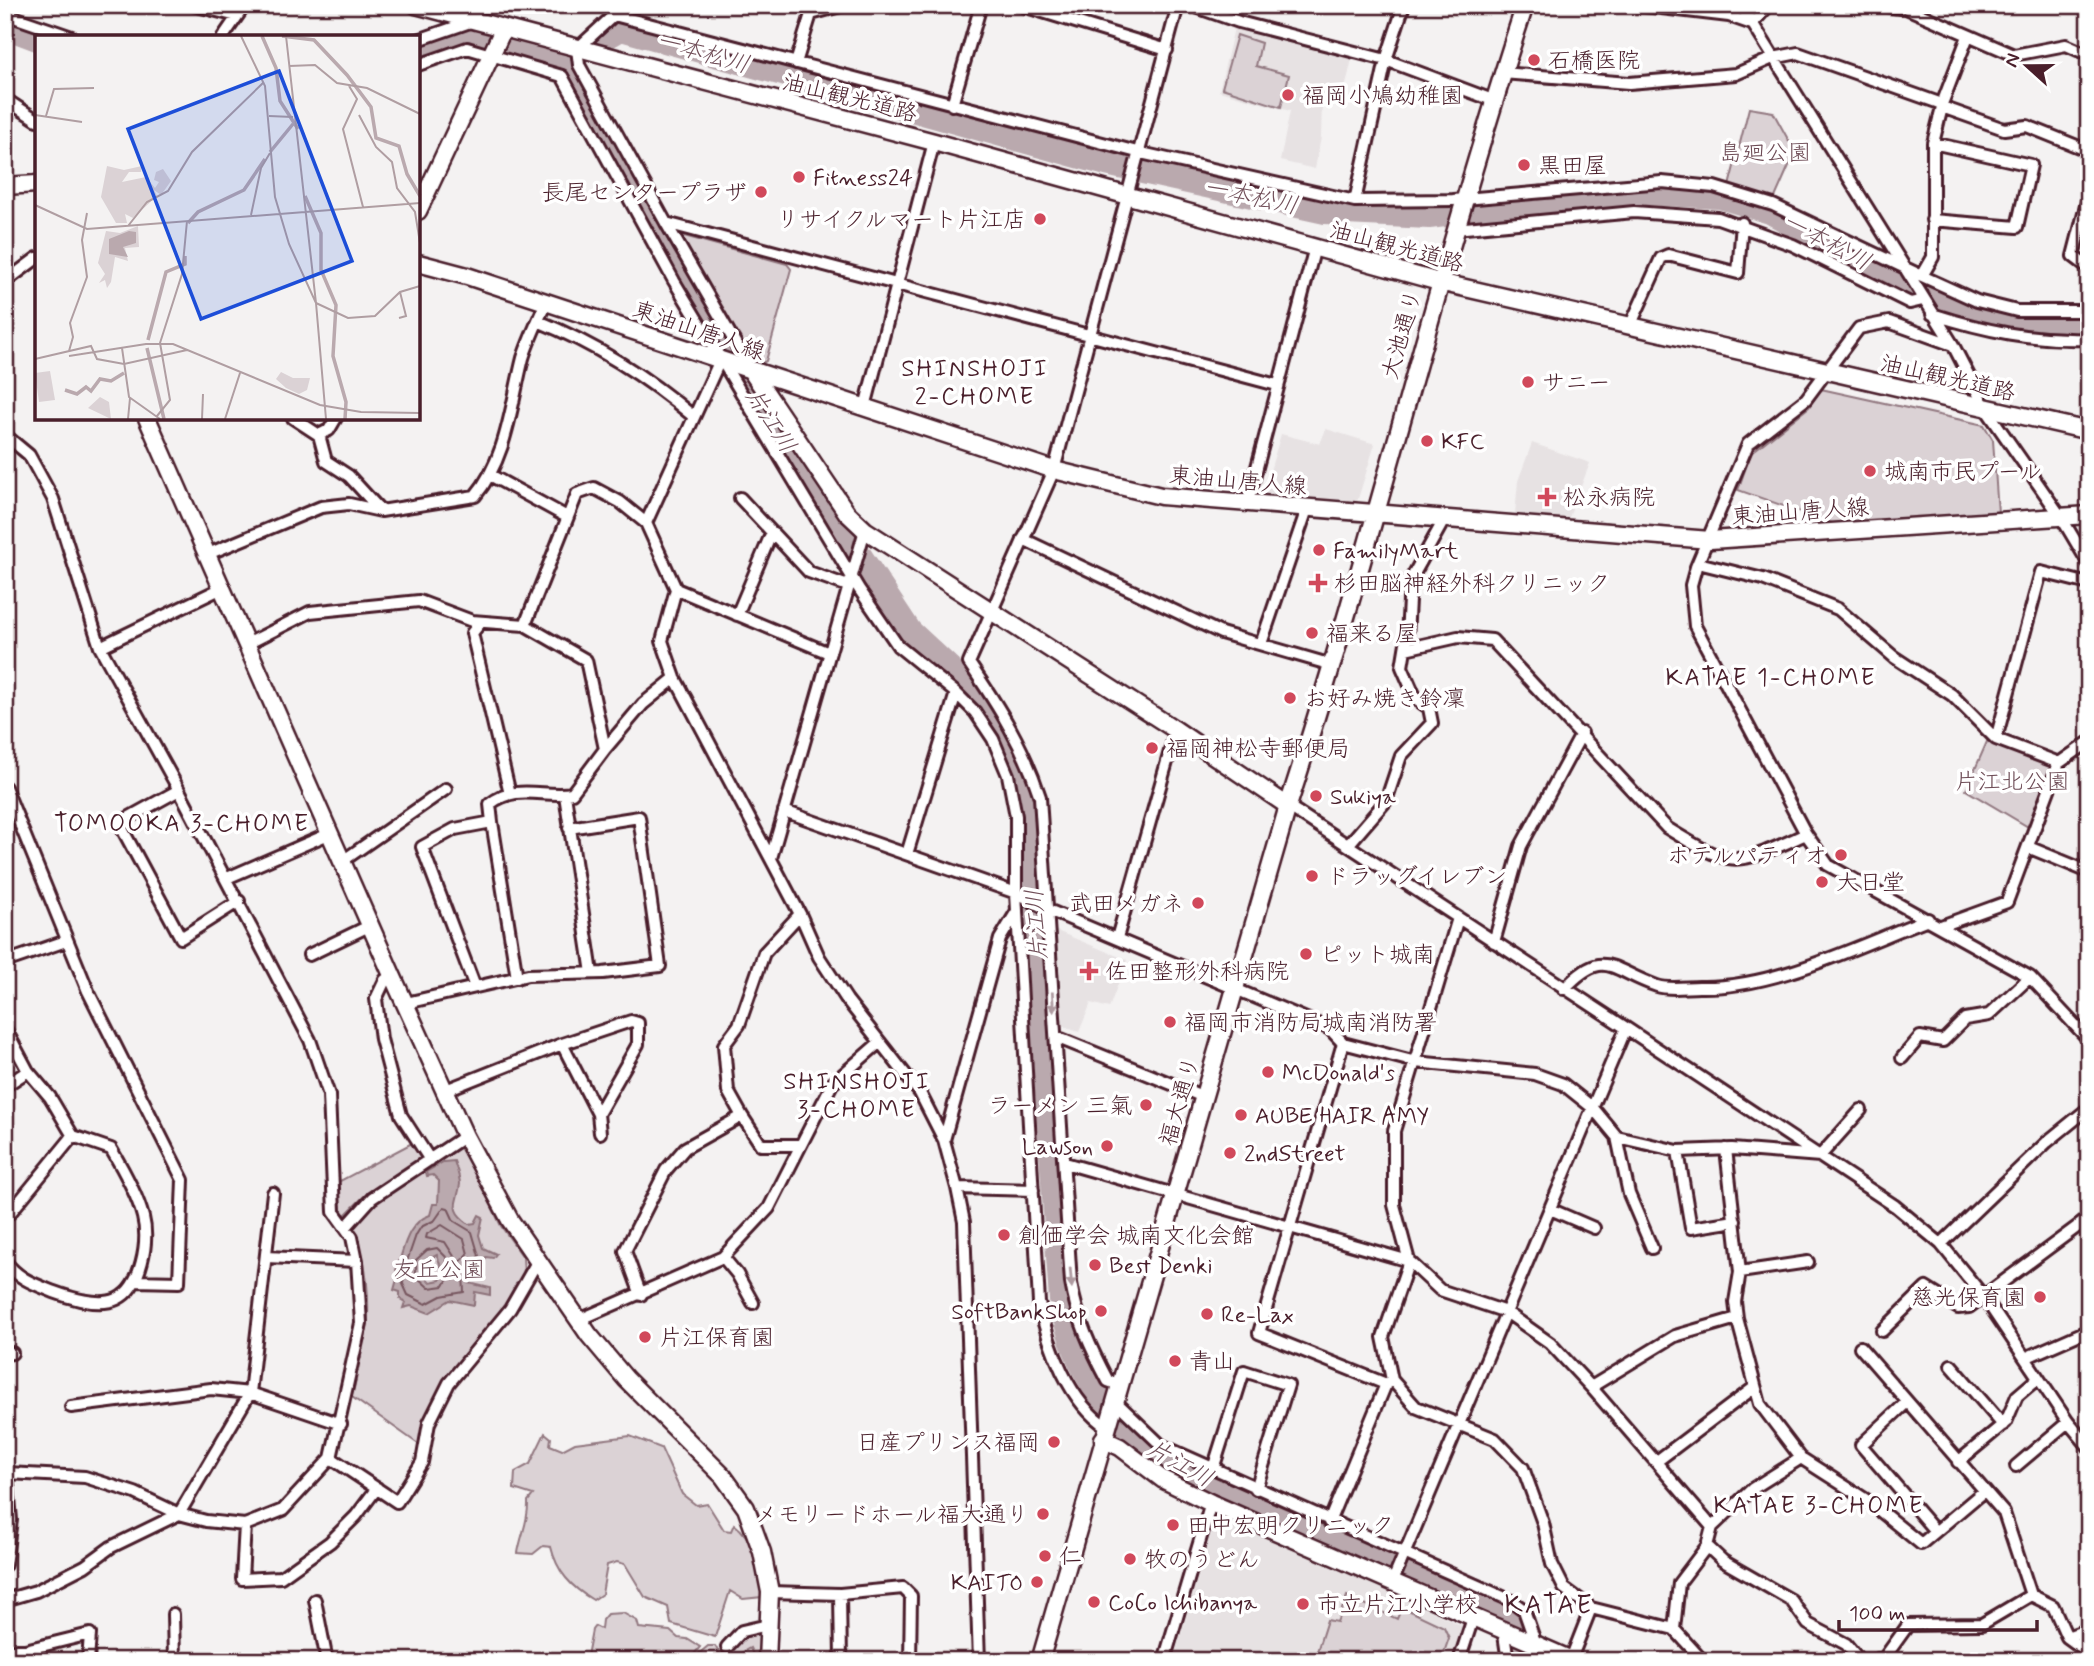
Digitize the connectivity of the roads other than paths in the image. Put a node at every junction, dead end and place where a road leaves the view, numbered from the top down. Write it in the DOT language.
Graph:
graph roads {
  1 [pos="193,5"];
  2 [pos="245,5"];
  3 [pos="416,5"];
  4 [pos="844,5"];
  5 [pos="981,5"];
  6 [pos="1020,5"];
  7 [pos="1178,5"];
  8 [pos="1190,5"];
  9 [pos="1404,5"];
  10 [pos="1525,5"];
  11 [pos="1636,5"];
  12 [pos="1741,5"];
  13 [pos="1769,5"];
  14 [pos="1880,5"];
  15 [pos="1899,6"];
  16 [pos="476,13"];
  17 [pos="5,14"];
  18 [pos="237,16"];
  19 [pos="1752,23"];
  20 [pos="501,32"];
  21 [pos="66,35"];
  22 [pos="224,35"];
  23 [pos="1968,36"];
  24 [pos="420,39"];
  25 [pos="1167,50"];
  26 [pos="492,54"];
  27 [pos="578,54"];
  28 [pos="2089,55"];
  29 [pos="1773,58"];
  30 [pos="1386,60"];
  31 [pos="796,63"];
  32 [pos="420,64"];
  33 [pos="1502,73"];
  34 [pos="5,99"];
  35 [pos="1495,100"];
  36 [pos="952,105"];
  37 [pos="1942,106"];
  38 [pos="35,119"];
  39 [pos="934,142"];
  40 [pos="1933,143"];
  41 [pos="2089,151"];
  42 [pos="1140,156"];
  43 [pos="35,184"];
  44 [pos="5,186"];
  45 [pos="2089,194"];
  46 [pos="1127,195"];
  47 [pos="1464,200"];
  48 [pos="1354,201"];
  49 [pos="420,207"];
  50 [pos="1933,220"];
  51 [pos="666,222"];
  52 [pos="1741,225"];
  53 [pos="1454,232"];
  54 [pos="1315,247"];
  55 [pos="35,260"];
  56 [pos="420,264"];
  57 [pos="1905,267"];
  58 [pos="2089,268"];
  59 [pos="1922,276"];
  60 [pos="5,282"];
  61 [pos="1439,282"];
  62 [pos="897,285"];
  63 [pos="1922,298"];
  64 [pos="546,302"];
  65 [pos="2089,311"];
  66 [pos="1932,314"];
  67 [pos="538,321"];
  68 [pos="1632,324"];
  69 [pos="1091,335"];
  70 [pos="2089,339"];
  71 [pos="1953,345"];
  72 [pos="723,361"];
  73 [pos="750,371"];
  74 [pos="1824,372"];
  75 [pos="1277,385"];
  76 [pos="864,407"];
  77 [pos="1986,409"];
  78 [pos="694,417"];
  79 [pos="148,420"];
  80 [pos="296,420"];
  81 [pos="335,420"];
  82 [pos="2089,431"];
  83 [pos="5,435"];
  84 [pos="320,435"];
  85 [pos="1054,470"];
  86 [pos="490,475"];
  87 [pos="740,498"];
  88 [pos="1247,505"];
  89 [pos="1307,509"];
  90 [pos="381,511"];
  91 [pos="1374,514"];
  92 [pos="2089,514"];
  93 [pos="567,517"];
  94 [pos="1445,517"];
  95 [pos="2061,517"];
  96 [pos="646,523"];
  97 [pos="772,533"];
  98 [pos="863,537"];
  99 [pos="1023,539"];
  100 [pos="1710,540"];
  101 [pos="208,554"];
  102 [pos="1698,563"];
  103 [pos="2089,564"];
  104 [pos="851,576"];
  105 [pos="2089,584"];
  106 [pos="222,588"];
  107 [pos="676,589"];
  108 [pos="992,611"];
  109 [pos="737,615"];
  110 [pos="481,622"];
  111 [pos="525,625"];
  112 [pos="1261,644"];
  113 [pos="245,645"];
  114 [pos="100,647"];
  115 [pos="1405,649"];
  116 [pos="829,653"];
  117 [pos="1332,665"];
  118 [pos="675,678"];
  119 [pos="956,693"];
  120 [pos="1176,730"];
  121 [pos="1581,733"];
  122 [pos="1996,739"];
  123 [pos="2089,742"];
  124 [pos="605,749"];
  125 [pos="2059,763"];
  126 [pos="5,787"];
  127 [pos="446,789"];
  128 [pos="178,790"];
  129 [pos="510,794"];
  130 [pos="565,794"];
  131 [pos="1287,806"];
  132 [pos="784,811"];
  133 [pos="492,822"];
  134 [pos="569,828"];
  135 [pos="331,833"];
  136 [pos="1806,834"];
  137 [pos="1349,845"];
  138 [pos="2028,847"];
  139 [pos="907,854"];
  140 [pos="771,858"];
  141 [pos="344,860"];
  142 [pos="2089,872"];
  143 [pos="227,878"];
  144 [pos="1018,893"];
  145 [pos="239,901"];
  146 [pos="1043,907"];
  147 [pos="1017,911"];
  148 [pos="800,914"];
  149 [pos="1458,918"];
  150 [pos="1928,919"];
  151 [pos="371,925"];
  152 [pos="1941,926"];
  153 [pos="1117,938"];
  154 [pos="66,941"];
  155 [pos="1494,942"];
  156 [pos="309,954"];
  157 [pos="5,962"];
  158 [pos="592,973"];
  159 [pos="392,975"];
  160 [pos="2030,977"];
  161 [pos="516,978"];
  162 [pos="475,987"];
  163 [pos="1564,989"];
  164 [pos="1234,991"];
  165 [pos="406,1003"];
  166 [pos="5,1028"];
  167 [pos="1626,1028"];
  168 [pos="1056,1037"];
  169 [pos="2089,1040"];
  170 [pos="880,1042"];
  171 [pos="1343,1043"];
  172 [pos="562,1044"];
  173 [pos="1902,1058"];
  174 [pos="1416,1062"];
  175 [pos="28,1071"];
  176 [pos="5,1086"];
  177 [pos="446,1090"];
  178 [pos="1204,1097"];
  179 [pos="1593,1108"];
  180 [pos="2089,1108"];
  181 [pos="1861,1110"];
  182 [pos="598,1114"];
  183 [pos="742,1116"];
  184 [pos="600,1133"];
  185 [pos="73,1136"];
  186 [pos="465,1136"];
  187 [pos="1617,1137"];
  188 [pos="944,1140"];
  189 [pos="799,1145"];
  190 [pos="1726,1149"];
  191 [pos="1678,1151"];
  192 [pos="1820,1156"];
  193 [pos="430,1160"];
  194 [pos="1065,1163"];
  195 [pos="957,1188"];
  196 [pos="1033,1190"];
  197 [pos="273,1193"];
  198 [pos="1176,1195"];
  199 [pos="1550,1209"];
  200 [pos="7,1213"];
  201 [pos="2089,1219"];
  202 [pos="1735,1221"];
  203 [pos="346,1227"];
  204 [pos="1289,1227"];
  205 [pos="1594,1228"];
  206 [pos="1941,1244"];
  207 [pos="1652,1248"];
  208 [pos="266,1257"];
  209 [pos="723,1257"];
  210 [pos="5,1261"];
  211 [pos="357,1261"];
  212 [pos="1409,1261"];
  213 [pos="537,1262"];
  214 [pos="1808,1262"];
  215 [pos="1741,1272"];
  216 [pos="135,1281"];
  217 [pos="641,1295"];
  218 [pos="1984,1297"];
  219 [pos="753,1303"];
  220 [pos="1506,1312"];
  221 [pos="1737,1318"];
  222 [pos="579,1320"];
  223 [pos="2089,1330"];
  224 [pos="1882,1331"];
  225 [pos="1860,1347"];
  226 [pos="2025,1358"];
  227 [pos="1951,1365"];
  228 [pos="2038,1378"];
  229 [pos="1389,1382"];
  230 [pos="1591,1387"];
  231 [pos="1755,1387"];
  232 [pos="1116,1392"];
  233 [pos="250,1393"];
  234 [pos="1907,1402"];
  235 [pos="71,1406"];
  236 [pos="2068,1422"];
  237 [pos="1458,1423"];
  238 [pos="341,1424"];
  239 [pos="2003,1425"];
  240 [pos="1105,1433"];
  241 [pos="2089,1447"];
  242 [pos="331,1458"];
  243 [pos="1801,1458"];
  244 [pos="1657,1461"];
  245 [pos="1958,1462"];
  246 [pos="2015,1466"];
  247 [pos="1213,1469"];
  248 [pos="377,1488"];
  249 [pos="1256,1489"];
  250 [pos="1984,1492"];
  251 [pos="1211,1503"];
  252 [pos="179,1514"];
  253 [pos="1329,1521"];
  254 [pos="245,1525"];
  255 [pos="1712,1527"];
  256 [pos="1936,1531"];
  257 [pos="1707,1546"];
  258 [pos="1404,1554"];
  259 [pos="5,1565"];
  260 [pos="1393,1580"];
  261 [pos="770,1592"];
  262 [pos="841,1594"];
  263 [pos="2031,1595"];
  264 [pos="6,1597"];
  265 [pos="315,1601"];
  266 [pos="1591,1608"];
  267 [pos="173,1614"];
  268 [pos="1474,1615"];
  269 [pos="768,1625"];
  270 [pos="1505,1629"];
  271 [pos="1674,1629"];
  272 [pos="2089,1629"];
  273 [pos="2067,1637"];
  274 [pos="1534,1643"];
  275 [pos="727,1647"];
  276 [pos="5,1650"];
  277 [pos="2089,1653"];
  278 [pos="771,1660"];
  279 [pos="1572,1660"];
  280 [pos="88,1661"];
  281 [pos="174,1661"];
  282 [pos="327,1661"];
  283 [pos="841,1661"];
  284 [pos="910,1661"];
  285 [pos="979,1661"];
  286 [pos="1040,1661"];
  287 [pos="1164,1661"];
  288 [pos="1459,1661"];
  289 [pos="1508,1661"];
  290 [pos="1538,1661"];
  291 [pos="1703,1661"];
  292 [pos="1860,1661"];
  293 [pos="1871,1661"];
  1 -- 18 [label="street"];
  2 -- 18 [label="street"];
  3 -- 16 [label="street, 油山観光道路"];
  4 -- 31 [label="street"];
  5 -- 36 [label="street"];
  6 -- 25 [label="street"];
  7 -- 25 [label="street"];
  8 -- 30 [label="street"];
  9 -- 30 [label="street"];
  10 -- 33 [label="street, 大池通り"];
  11 -- 19 [label="street"];
  12 -- 19 [label="street"];
  13 -- 19 [label="street"];
  14 -- 15 [label="street"];
  15 -- 23 [label="street"];
  16 -- 20 [label="street, 油山観光道路"];
  16 -- 24 [label="street"];
  17 -- 21 [label="street"];
  18 -- 22 [label="street"];
  19 -- 29 [label="street"];
  20 -- 26 [label="street"];
  20 -- 27 [label="street, 油山観光道路"];
  23 -- 28 [label="street"];
  23 -- 37 [label="street"];
  25 -- 42 [label="street"];
  26 -- 32 [label="street"];
  26 -- 49 [label="street"];
  26 -- 72 [label="street"];
  27 -- 31 [label="street"];
  27 -- 39 [label="street, 油山観光道路"];
  27 -- 51 [label="street"];
  29 -- 33 [label="street"];
  29 -- 37 [label="street"];
  29 -- 57 [label="street"];
  30 -- 35 [label="street"];
  30 -- 48 [label="street"];
  31 -- 36 [label="street"];
  33 -- 35 [label="street, 大池通り"];
  34 -- 38 [label="street"];
  35 -- 47 [label="street, 大池通り"];
  36 -- 42 [label="street"];
  37 -- 40 [label="street"];
  37 -- 41 [label="street"];
  39 -- 46 [label="street, 油山観光道路"];
  39 -- 62 [label="street"];
  40 -- 50 [label="street"];
  40 -- 50 [label="street"];
  42 -- 46 [label="street"];
  42 -- 48 [label="street"];
  43 -- 44 [label="street"];
  45 -- 58 [label="street"];
  46 -- 54 [label="street, 油山観光道路"];
  46 -- 69 [label="street"];
  47 -- 48 [label="street"];
  47 -- 53 [label="street, 大池通り"];
  47 -- 57 [label="street"];
  50 -- 59 [label="street"];
  51 -- 62 [label="street"];
  51 -- 73 [label="street"];
  52 -- 53 [label="street"];
  52 -- 63 [label="street"];
  52 -- 68 [label="street"];
  53 -- 61 [label="street, 大池通り"];
  54 -- 61 [label="street, 油山観光道路"];
  54 -- 75 [label="street"];
  55 -- 60 [label="street"];
  56 -- 64 [label="street, 東油山唐人線"];
  57 -- 59 [label="street"];
  57 -- 63 [label="street"];
  59 -- 65 [label="street"];
  61 -- 68 [label="street, 油山観光道路"];
  61 -- 91 [label="street, 大池通り"];
  62 -- 69 [label="street"];
  62 -- 76 [label="street"];
  63 -- 66 [label="street"];
  64 -- 67 [label="street"];
  64 -- 72 [label="street, 東油山唐人線"];
  66 -- 70 [label="street"];
  66 -- 71 [label="street"];
  67 -- 78 [label="street"];
  67 -- 86 [label="street"];
  68 -- 74 [label="street, 油山観光道路"];
  69 -- 75 [label="street"];
  69 -- 85 [label="street"];
  71 -- 74 [label="street"];
  71 -- 77 [label="street"];
  72 -- 73 [label="street, 東油山唐人線"];
  72 -- 78 [label="street"];
  72 -- 104 [label="street"];
  73 -- 76 [label="street, 東油山唐人線"];
  73 -- 98 [label="street"];
  74 -- 77 [label="street, 油山観光道路"];
  74 -- 100 [label="street"];
  75 -- 88 [label="street"];
  76 -- 85 [label="street, 東油山唐人線"];
  77 -- 82 [label="street, 油山観光道路"];
  77 -- 95 [label="street"];
  78 -- 96 [label="street"];
  79 -- 101 [label="street"];
  80 -- 84 [label="street"];
  81 -- 84 [label="street"];
  83 -- 114 [label="street"];
  84 -- 90 [label="street"];
  85 -- 88 [label="street, 東油山唐人線"];
  85 -- 99 [label="street"];
  86 -- 90 [label="street"];
  86 -- 93 [label="street"];
  87 -- 97 [label="street"];
  88 -- 89 [label="street, 東油山唐人線"];
  89 -- 91 [label="street, 東油山唐人線"];
  89 -- 112 [label="street"];
  90 -- 101 [label="street"];
  91 -- 94 [label="street, 東油山唐人線"];
  91 -- 117 [label="street, 福大通り"];
  92 -- 95 [label="street, 東油山唐人線"];
  93 -- 96 [label="street"];
  93 -- 111 [label="street"];
  94 -- 100 [label="street, 東油山唐人線"];
  94 -- 115 [label="street"];
  95 -- 100 [label="street, 東油山唐人線"];
  95 -- 103 [label="street"];
  96 -- 107 [label="street"];
  97 -- 104 [label="street"];
  97 -- 109 [label="street"];
  98 -- 104 [label="street"];
  98 -- 108 [label="street"];
  99 -- 108 [label="street"];
  99 -- 112 [label="street"];
  100 -- 102 [label="street"];
  101 -- 106 [label="street"];
  102 -- 122 [label="street"];
  102 -- 136 [label="street"];
  104 -- 116 [label="street"];
  104 -- 119 [label="street"];
  105 -- 122 [label="street"];
  106 -- 113 [label="street"];
  106 -- 114 [label="street"];
  107 -- 109 [label="street"];
  107 -- 118 [label="street"];
  108 -- 120 [label="street"];
  108 -- 146 [label="street"];
  109 -- 116 [label="street"];
  110 -- 111 [label="street"];
  110 -- 113 [label="street"];
  110 -- 129 [label="street"];
  111 -- 124 [label="street"];
  112 -- 117 [label="street"];
  113 -- 135 [label="street"];
  114 -- 128 [label="street"];
  115 -- 121 [label="street"];
  115 -- 137 [label="street"];
  116 -- 132 [label="street"];
  117 -- 131 [label="street, 福大通り"];
  118 -- 124 [label="street"];
  118 -- 140 [label="street"];
  119 -- 139 [label="street"];
  119 -- 144 [label="street"];
  120 -- 131 [label="street"];
  120 -- 153 [label="street"];
  121 -- 136 [label="street"];
  121 -- 155 [label="street"];
  122 -- 125 [label="street"];
  123 -- 125 [label="street"];
  124 -- 130 [label="street"];
  125 -- 138 [label="street"];
  126 -- 154 [label="street"];
  127 -- 141 [label="street"];
  128 -- 143 [label="street"];
  128 -- 145 [label="street"];
  129 -- 130 [label="street"];
  129 -- 133 [label="street"];
  130 -- 134 [label="street"];
  131 -- 137 [label="street"];
  131 -- 164 [label="street, 福大通り"];
  132 -- 139 [label="street"];
  132 -- 140 [label="street"];
  133 -- 161 [label="street"];
  133 -- 162 [label="street"];
  134 -- 158 [label="street"];
  134 -- 158 [label="street"];
  135 -- 141 [label="street"];
  135 -- 143 [label="street"];
  136 -- 150 [label="street"];
  137 -- 149 [label="street"];
  138 -- 142 [label="street"];
  138 -- 152 [label="street"];
  139 -- 144 [label="street"];
  140 -- 148 [label="street"];
  141 -- 151 [label="street"];
  143 -- 145 [label="street"];
  144 -- 146 [label="street"];
  144 -- 147 [label="street"];
  145 -- 203 [label="street"];
  146 -- 153 [label="street"];
  146 -- 168 [label="street, one-way"];
  147 -- 188 [label="street"];
  147 -- 196 [label="street"];
  148 -- 170 [label="street"];
  148 -- 183 [label="street"];
  149 -- 155 [label="street"];
  149 -- 174 [label="street"];
  150 -- 152 [label="street"];
  150 -- 163 [label="street"];
  151 -- 156 [label="street"];
  151 -- 159 [label="street"];
  152 -- 160 [label="street"];
  153 -- 164 [label="street"];
  154 -- 157 [label="street"];
  154 -- 216 [label="street"];
  155 -- 163 [label="street"];
  158 -- 161 [label="street"];
  159 -- 165 [label="street"];
  159 -- 193 [label="street"];
  160 -- 169 [label="street"];
  160 -- 173 [label="street"];
  161 -- 162 [label="street"];
  162 -- 165 [label="street"];
  163 -- 167 [label="street"];
  164 -- 171 [label="street"];
  164 -- 178 [label="street, 福大通り"];
  165 -- 177 [label="street"];
  166 -- 175 [label="street"];
  167 -- 179 [label="street"];
  167 -- 192 [label="street"];
  168 -- 178 [label="street"];
  168 -- 194 [label="street"];
  170 -- 188 [label="street"];
  170 -- 189 [label="street"];
  171 -- 174 [label="street"];
  171 -- 204 [label="street"];
  172 -- 177 [label="street"];
  172 -- 182 [label="street"];
  172 -- 182 [label="street"];
  174 -- 179 [label="street"];
  174 -- 212 [label="street"];
  175 -- 176 [label="street"];
  175 -- 185 [label="street"];
  177 -- 186 [label="street"];
  178 -- 198 [label="street, 福大通り"];
  179 -- 187 [label="street"];
  179 -- 199 [label="street"];
  180 -- 206 [label="street"];
  181 -- 192 [label="street"];
  182 -- 184 [label="street"];
  183 -- 189 [label="street"];
  183 -- 217 [label="street"];
  185 -- 200 [label="street"];
  185 -- 216 [label="street"];
  186 -- 193 [label="street"];
  186 -- 213 [label="street"];
  187 -- 191 [label="street"];
  187 -- 207 [label="street"];
  188 -- 195 [label="street"];
  189 -- 209 [label="street"];
  190 -- 191 [label="street"];
  190 -- 192 [label="street"];
  190 -- 202 [label="street"];
  191 -- 202 [label="street"];
  192 -- 206 [label="street"];
  193 -- 203 [label="street"];
  194 -- 198 [label="street"];
  194 -- 232 [label="street, one-way"];
  195 -- 196 [label="street"];
  195 -- 285 [label="street"];
  196 -- 240 [label="street"];
  197 -- 208 [label="street"];
  198 -- 204 [label="street"];
  198 -- 232 [label="street, 福大通り"];
  199 -- 205 [label="street"];
  199 -- 220 [label="street"];
  201 -- 218 [label="street"];
  202 -- 215 [label="street"];
  203 -- 211 [label="street"];
  204 -- 212 [label="street"];
  204 -- 229 [label="street"];
  206 -- 218 [label="street"];
  208 -- 211 [label="street"];
  208 -- 233 [label="street"];
  209 -- 217 [label="street"];
  209 -- 219 [label="street"];
  210 -- 216 [label="street"];
  211 -- 238 [label="street"];
  212 -- 220 [label="street"];
  212 -- 229 [label="street"];
  213 -- 222 [label="street"];
  213 -- 248 [label="street"];
  214 -- 215 [label="street"];
  215 -- 221 [label="street"];
  217 -- 222 [label="street"];
  218 -- 224 [label="street"];
  218 -- 226 [label="street"];
  220 -- 230 [label="street"];
  220 -- 237 [label="street"];
  221 -- 230 [label="street"];
  221 -- 231 [label="street"];
  222 -- 261 [label="street"];
  223 -- 226 [label="street"];
  225 -- 234 [label="street"];
  226 -- 228 [label="street"];
  227 -- 239 [label="street"];
  228 -- 236 [label="street"];
  228 -- 239 [label="street"];
  229 -- 237 [label="street"];
  229 -- 253 [label="street"];
  230 -- 244 [label="street"];
  231 -- 243 [label="street"];
  231 -- 244 [label="street"];
  232 -- 240 [label="street, 福大通り"];
  232 -- 247 [label="street"];
  233 -- 235 [label="street"];
  233 -- 238 [label="street"];
  233 -- 252 [label="street"];
  234 -- 245 [label="street"];
  234 -- 256 [label="street"];
  236 -- 241 [label="street"];
  236 -- 246 [label="street"];
  237 -- 258 [label="street"];
  237 -- 266 [label="street"];
  238 -- 242 [label="street"];
  239 -- 245 [label="street"];
  240 -- 251 [label="street"];
  240 -- 286 [label="street, 福大通り"];
  242 -- 248 [label="street"];
  242 -- 254 [label="street"];
  243 -- 255 [label="street"];
  243 -- 256 [label="street"];
  244 -- 255 [label="street"];
  245 -- 250 [label="street"];
  247 -- 249 [label="street"];
  247 -- 249 [label="street"];
  248 -- 254 [label="street"];
  249 -- 253 [label="street"];
  250 -- 256 [label="street"];
  250 -- 263 [label="street"];
  251 -- 260 [label="street"];
  251 -- 287 [label="street"];
  252 -- 254 [label="street"];
  252 -- 259 [label="street"];
  252 -- 264 [label="street"];
  253 -- 258 [label="street"];
  255 -- 257 [label="street"];
  257 -- 271 [label="street"];
  257 -- 292 [label="street"];
  258 -- 260 [label="street"];
  258 -- 274 [label="street"];
  260 -- 268 [label="street"];
  261 -- 262 [label="street"];
  261 -- 269 [label="street"];
  262 -- 283 [label="street"];
  262 -- 284 [label="street"];
  263 -- 273 [label="street"];
  263 -- 293 [label="street"];
  265 -- 282 [label="street"];
  266 -- 271 [label="street"];
  266 -- 279 [label="street"];
  267 -- 281 [label="street"];
  268 -- 270 [label="street"];
  268 -- 288 [label="street"];
  269 -- 275 [label="street"];
  269 -- 278 [label="street"];
  270 -- 274 [label="street"];
  270 -- 289 [label="street"];
  271 -- 291 [label="street"];
  272 -- 273 [label="street"];
  273 -- 277 [label="street"];
  274 -- 279 [label="street"];
  274 -- 290 [label="street"];
  276 -- 280 [label="street"];
}
